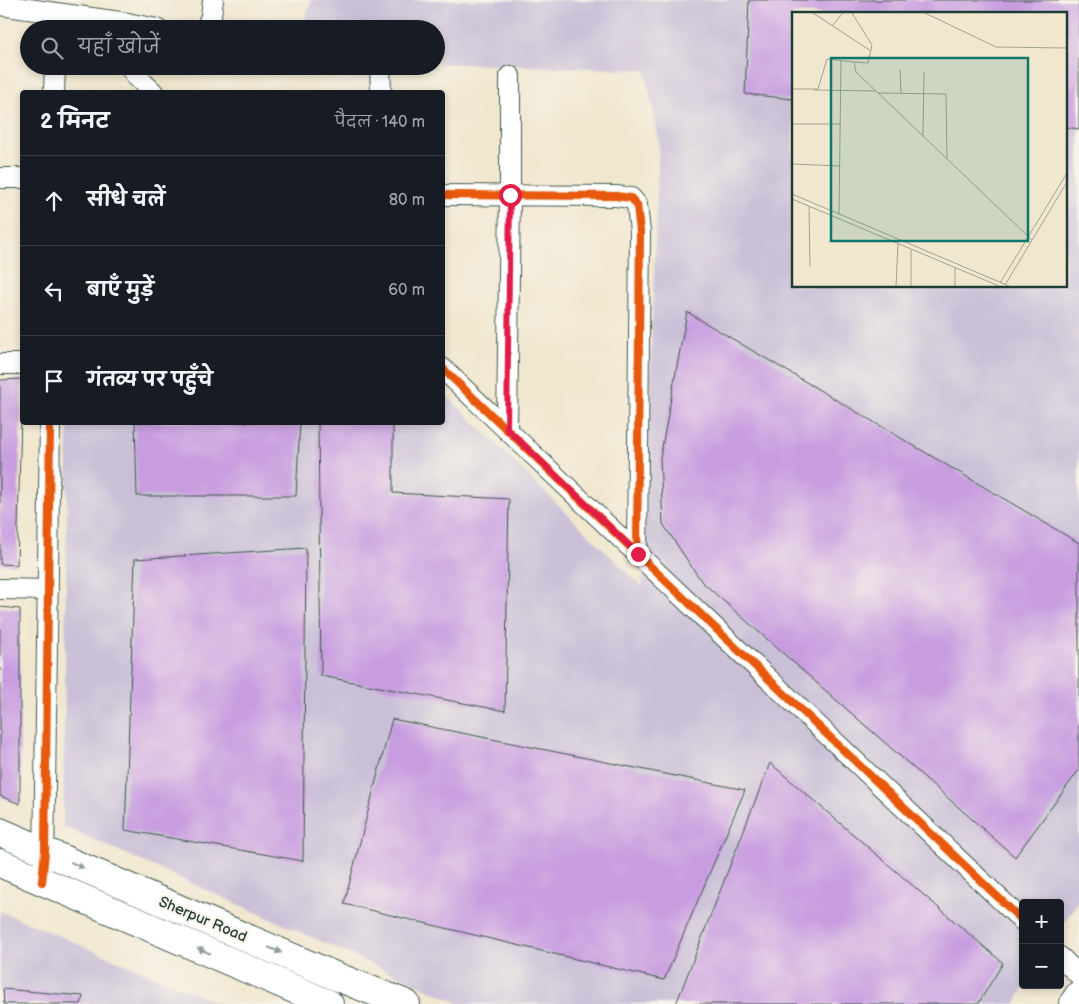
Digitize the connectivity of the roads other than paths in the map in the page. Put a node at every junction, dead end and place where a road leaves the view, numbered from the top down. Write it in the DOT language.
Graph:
graph roads {
  1 [pos="213,0"];
  2 [pos="0,5"];
  3 [pos="52,20"];
  4 [pos="209,20"];
  5 [pos="55,75"];
  6 [pos="136,75"];
  7 [pos="380,75"];
  8 [pos="510,76"];
  9 [pos="54,90"];
  10 [pos="151,90"];
  11 [pos="380,90"];
  12 [pos="0,178"];
  13 [pos="20,178"];
  14 [pos="445,195"];
  15 [pos="510,195"];
  16 [pos="0,364"];
  17 [pos="20,364"];
  18 [pos="445,371"];
  19 [pos="50,425"];
  20 [pos="507,429"];
  21 [pos="638,554"];
  22 [pos="0,589"];
  23 [pos="48,590"];
  24 [pos="0,832"];
  25 [pos="45,851"];
  26 [pos="0,863"];
  27 [pos="42,882"];
  28 [pos="135,890"];
  29 [pos="123,916"];
  30 [pos="1019,918"];
  31 [pos="1064,961"];
  32 [pos="1079,975"];
  33 [pos="335,976"];
  34 [pos="1079,995"];
  35 [pos="326,1003"];
  36 [pos="406,1004"];
  37 [pos="1073,1004"];
  1 -- 4 [label="street"];
  2 -- 3 [label="street"];
  5 -- 9 [label="street"];
  6 -- 10 [label="street"];
  7 -- 11 [label="street"];
  8 -- 15 [label="street"];
  12 -- 13 [label="street"];
  14 -- 15 [label="street"];
  15 -- 20 [label="street"];
  15 -- 21 [label="street"];
  16 -- 17 [label="street"];
  18 -- 20 [label="street"];
  19 -- 23 [label="street"];
  20 -- 21 [label="street"];
  21 -- 30 [label="street"];
  22 -- 23 [label="street"];
  23 -- 25 [label="street"];
  24 -- 25 [label="street, Sherpur Road"];
  25 -- 27 [label="street"];
  25 -- 28 [label="street, Sherpur Road, one-way"];
  26 -- 27 [label="street, Sherpur Road"];
  27 -- 29 [label="street, Sherpur Road"];
  28 -- 29 [label="street"];
  28 -- 33 [label="street, Sherpur Road, one-way"];
  35 -- 29 [label="street, Sherpur Road, one-way"];
  31 -- 32 [label="street"];
  33 -- 35 [label="street"];
  33 -- 36 [label="street, Sherpur Road"];
  34 -- 37 [label="street"];
}
